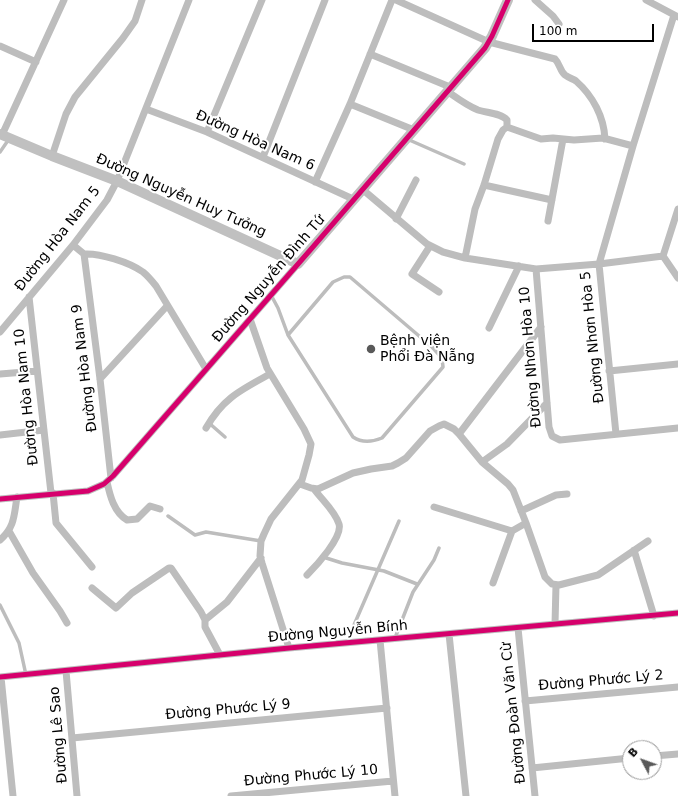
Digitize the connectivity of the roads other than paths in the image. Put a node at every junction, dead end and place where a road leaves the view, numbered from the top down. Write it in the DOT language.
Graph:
graph roads {
  1 [pos="64,0"];
  2 [pos="142,0"];
  3 [pos="189,0"];
  4 [pos="262,0"];
  5 [pos="325,0"];
  6 [pos="392,0"];
  7 [pos="396,0"];
  8 [pos="508,0"];
  9 [pos="535,0"];
  10 [pos="646,0"];
  11 [pos="676,16"];
  12 [pos="558,24"];
  13 [pos="489,42"];
  14 [pos="0,46"];
  15 [pos="370,54"];
  16 [pos="36,62"];
  17 [pos="448,89"];
  18 [pos="350,104"];
  19 [pos="146,109"];
  20 [pos="507,127"];
  21 [pos="414,130"];
  22 [pos="207,132"];
  23 [pos="4,136"];
  24 [pos="406,138"];
  25 [pos="605,138"];
  26 [pos="563,139"];
  27 [pos="633,146"];
  28 [pos="0,152"];
  29 [pos="52,156"];
  30 [pos="263,157"];
  31 [pos="464,164"];
  32 [pos="416,180"];
  33 [pos="117,181"];
  34 [pos="315,182"];
  35 [pos="484,185"];
  36 [pos="362,189"];
  37 [pos="353,199"];
  38 [pos="552,200"];
  39 [pos="678,209"];
  40 [pos="396,219"];
  41 [pos="548,220"];
  42 [pos="73,245"];
  43 [pos="430,246"];
  44 [pos="84,254"];
  45 [pos="664,256"];
  46 [pos="464,258"];
  47 [pos="298,264"];
  48 [pos="599,264"];
  49 [pos="519,266"];
  50 [pos="536,269"];
  51 [pos="678,278"];
  52 [pos="439,292"];
  53 [pos="271,295"];
  54 [pos="29,297"];
  55 [pos="167,306"];
  56 [pos="250,319"];
  57 [pos="541,327"];
  58 [pos="489,328"];
  59 [pos="0,332"];
  60 [pos="288,335"];
  61 [pos="678,364"];
  62 [pos="206,369"];
  63 [pos="37,371"];
  64 [pos="609,371"];
  65 [pos="0,374"];
  66 [pos="270,374"];
  67 [pos="100,379"];
  68 [pos="547,404"];
  69 [pos="207,426"];
  70 [pos="678,428"];
  71 [pos="44,430"];
  72 [pos="458,434"];
  73 [pos="616,434"];
  74 [pos="0,435"];
  75 [pos="225,437"];
  76 [pos="482,462"];
  77 [pos="109,480"];
  78 [pos="300,484"];
  79 [pos="314,489"];
  80 [pos="52,493"];
  81 [pos="567,494"];
  82 [pos="17,497"];
  83 [pos="0,499"];
  84 [pos="434,507"];
  85 [pos="160,509"];
  86 [pos="522,511"];
  87 [pos="168,516"];
  88 [pos="400,521"];
  89 [pos="526,523"];
  90 [pos="9,531"];
  91 [pos="512,531"];
  92 [pos="0,540"];
  93 [pos="261,541"];
  94 [pos="648,541"];
  95 [pos="439,548"];
  96 [pos="634,550"];
  97 [pos="323,557"];
  98 [pos="260,558"];
  99 [pos="92,567"];
  100 [pos="378,569"];
  101 [pos="307,574"];
  102 [pos="493,583"];
  103 [pos="417,584"];
  104 [pos="556,585"];
  105 [pos="92,588"];
  106 [pos="0,605"];
  107 [pos="678,613"];
  108 [pos="654,616"];
  109 [pos="205,620"];
  110 [pos="67,623"];
  111 [pos="555,624"];
  112 [pos="354,626"];
  113 [pos="518,628"];
  114 [pos="449,634"];
  115 [pos="394,639"];
  116 [pos="380,640"];
  117 [pos="289,648"];
  118 [pos="220,655"];
  119 [pos="66,671"];
  120 [pos="26,675"];
  121 [pos="1,677"];
  122 [pos="678,687"];
  123 [pos="526,701"];
  124 [pos="386,708"];
  125 [pos="72,738"];
  126 [pos="678,754"];
  127 [pos="662,755"];
  128 [pos="622,759"];
  129 [pos="532,768"];
  130 [pos="393,781"];
  131 [pos="13,796"];
  132 [pos="77,796"];
  133 [pos="231,796"];
  134 [pos="395,796"];
  135 [pos="466,796"];
  136 [pos="535,796"];
  1 -- 16 [label="street"];
  2 -- 29 [label="street"];
  3 -- 19 [label="street, Đường Hòa Nam 5"];
  4 -- 22 [label="street"];
  5 -- 30 [label="street"];
  6 -- 15 [label="street"];
  7 -- 13 [label="street"];
  8 -- 13 [label="street, Đường Nguyễn Đình Tứ"];
  9 -- 12 [label="street"];
  10 -- 11 [label="street"];
  11 -- 27 [label="street, Đường Nhơn Hòa 5"];
  13 -- 17 [label="street, Đường Nguyễn Đình Tứ"];
  13 -- 25 [label="street"];
  14 -- 16 [label="street"];
  15 -- 17 [label="street"];
  15 -- 18 [label="street"];
  16 -- 23 [label="street"];
  17 -- 20 [label="street"];
  17 -- 21 [label="street, Đường Nguyễn Đình Tứ"];
  18 -- 21 [label="street"];
  18 -- 34 [label="street"];
  19 -- 22 [label="street, Đường Hòa Nam 6"];
  19 -- 33 [label="street, Đường Hòa Nam 5"];
  20 -- 26 [label="street"];
  20 -- 35 [label="street"];
  21 -- 24 [label="street, Đường Nguyễn Đình Tứ"];
  22 -- 30 [label="street, Đường Hòa Nam 6"];
  23 -- 28 [label="lane"];
  23 -- 29 [label="street, Đường Nguyễn Huy Tưởng"];
  24 -- 31 [label="lane"];
  24 -- 36 [label="street, Đường Nguyễn Đình Tứ"];
  25 -- 26 [label="street"];
  25 -- 27 [label="street"];
  26 -- 38 [label="street"];
  27 -- 48 [label="street, Đường Nhơn Hòa 5"];
  29 -- 33 [label="street, Đường Nguyễn Huy Tưởng"];
  30 -- 34 [label="street, Đường Hòa Nam 6"];
  32 -- 40 [label="street"];
  33 -- 42 [label="street, Đường Hòa Nam 5"];
  33 -- 47 [label="street, Đường Nguyễn Huy Tưởng"];
  34 -- 37 [label="street, Đường Hòa Nam 6"];
  35 -- 38 [label="street"];
  35 -- 46 [label="street"];
  36 -- 37 [label="street, Đường Nguyễn Đình Tứ"];
  36 -- 40 [label="street"];
  37 -- 47 [label="street, Đường Nguyễn Đình Tứ"];
  38 -- 41 [label="street"];
  39 -- 45 [label="street"];
  40 -- 43 [label="street"];
  42 -- 44 [label="street"];
  42 -- 54 [label="street, Đường Hòa Nam 5"];
  43 -- 46 [label="street"];
  43 -- 52 [label="street"];
  44 -- 55 [label="street"];
  44 -- 67 [label="street, Đường Hòa Nam 9"];
  45 -- 48 [label="street"];
  45 -- 51 [label="street"];
  46 -- 49 [label="street"];
  47 -- 53 [label="street, Đường Nguyễn Đình Tứ"];
  48 -- 50 [label="street"];
  48 -- 64 [label="street, Đường Nhơn Hòa 5"];
  49 -- 50 [label="street"];
  49 -- 58 [label="street"];
  50 -- 57 [label="street, Đường Nhơn Hòa 10"];
  53 -- 56 [label="street, Đường Nguyễn Đình Tứ"];
  53 -- 60 [label="lane"];
  54 -- 59 [label="street, Đường Hòa Nam 5"];
  54 -- 63 [label="street, Đường Hòa Nam 10"];
  55 -- 62 [label="street"];
  55 -- 67 [label="street"];
  56 -- 62 [label="street, Đường Nguyễn Đình Tứ"];
  56 -- 66 [label="street"];
  57 -- 68 [label="street, Đường Nhơn Hòa 10"];
  57 -- 72 [label="street"];
  60 -- 60 [label="lane"];
  61 -- 64 [label="street"];
  62 -- 77 [label="street, Đường Nguyễn Đình Tứ"];
  63 -- 65 [label="street"];
  63 -- 71 [label="street, Đường Hòa Nam 10"];
  64 -- 73 [label="street, Đường Nhơn Hòa 5"];
  66 -- 69 [label="street"];
  66 -- 78 [label="street"];
  67 -- 77 [label="street, Đường Hòa Nam 9"];
  68 -- 73 [label="street, Đường Nhơn Hòa 10"];
  68 -- 76 [label="street"];
  69 -- 75 [label="lane"];
  70 -- 73 [label="street, Đường Nhơn Hòa 10"];
  71 -- 74 [label="street"];
  71 -- 80 [label="street, Đường Hòa Nam 10"];
  72 -- 76 [label="street"];
  72 -- 79 [label="street"];
  76 -- 86 [label="street"];
  77 -- 80 [label="street, Đường Nguyễn Đình Tứ"];
  77 -- 85 [label="street, Đường Hòa Nam 9"];
  78 -- 79 [label="street"];
  78 -- 93 [label="street"];
  79 -- 97 [label="street"];
  80 -- 82 [label="street, Đường Nguyễn Đình Tứ"];
  80 -- 99 [label="street, Đường Hòa Nam 10"];
  81 -- 86 [label="street"];
  82 -- 83 [label="street, Đường Nguyễn Đình Tứ"];
  82 -- 90 [label="street"];
  84 -- 91 [label="street"];
  86 -- 89 [label="street"];
  87 -- 93 [label="lane"];
  88 -- 100 [label="lane"];
  89 -- 91 [label="street"];
  89 -- 104 [label="street"];
  90 -- 92 [label="street"];
  90 -- 110 [label="street"];
  91 -- 102 [label="street"];
  93 -- 98 [label="street"];
  94 -- 96 [label="street"];
  95 -- 103 [label="lane"];
  96 -- 104 [label="street"];
  96 -- 108 [label="street"];
  97 -- 100 [label="lane"];
  97 -- 101 [label="street"];
  98 -- 109 [label="street"];
  98 -- 117 [label="street"];
  100 -- 103 [label="lane"];
  100 -- 112 [label="lane"];
  103 -- 115 [label="lane"];
  104 -- 111 [label="street"];
  105 -- 109 [label="street"];
  106 -- 120 [label="lane"];
  107 -- 108 [label="street, Đường Nguyễn Bính"];
  108 -- 111 [label="street, Đường Nguyễn Bính"];
  109 -- 118 [label="street"];
  111 -- 113 [label="street, Đường Nguyễn Bính"];
  113 -- 114 [label="street, Đường Nguyễn Bính"];
  113 -- 123 [label="street, Đường Đoàn Văn Cừ"];
  114 -- 115 [label="street, Đường Nguyễn Bính"];
  114 -- 135 [label="street"];
  115 -- 116 [label="street, Đường Nguyễn Bính"];
  116 -- 117 [label="street, Đường Nguyễn Bính"];
  116 -- 124 [label="street"];
  117 -- 118 [label="street, Đường Nguyễn Bính"];
  118 -- 119 [label="street, Đường Nguyễn Bính"];
  119 -- 120 [label="street, Đường Nguyễn Bính"];
  119 -- 125 [label="street, Đường Lê Sao"];
  120 -- 121 [label="street, Đường Nguyễn Bính"];
  121 -- 131 [label="street"];
  122 -- 123 [label="street, Đường Phước Lý 2"];
  123 -- 129 [label="street, Đường Đoàn Văn Cừ"];
  124 -- 125 [label="street, Đường Phước Lý 9"];
  124 -- 130 [label="street"];
  125 -- 132 [label="street, Đường Lê Sao"];
  126 -- 127 [label="street"];
  128 -- 129 [label="street"];
  129 -- 136 [label="street, Đường Đoàn Văn Cừ"];
  130 -- 133 [label="street, Đường Phước Lý 10"];
  130 -- 134 [label="street"];
}
